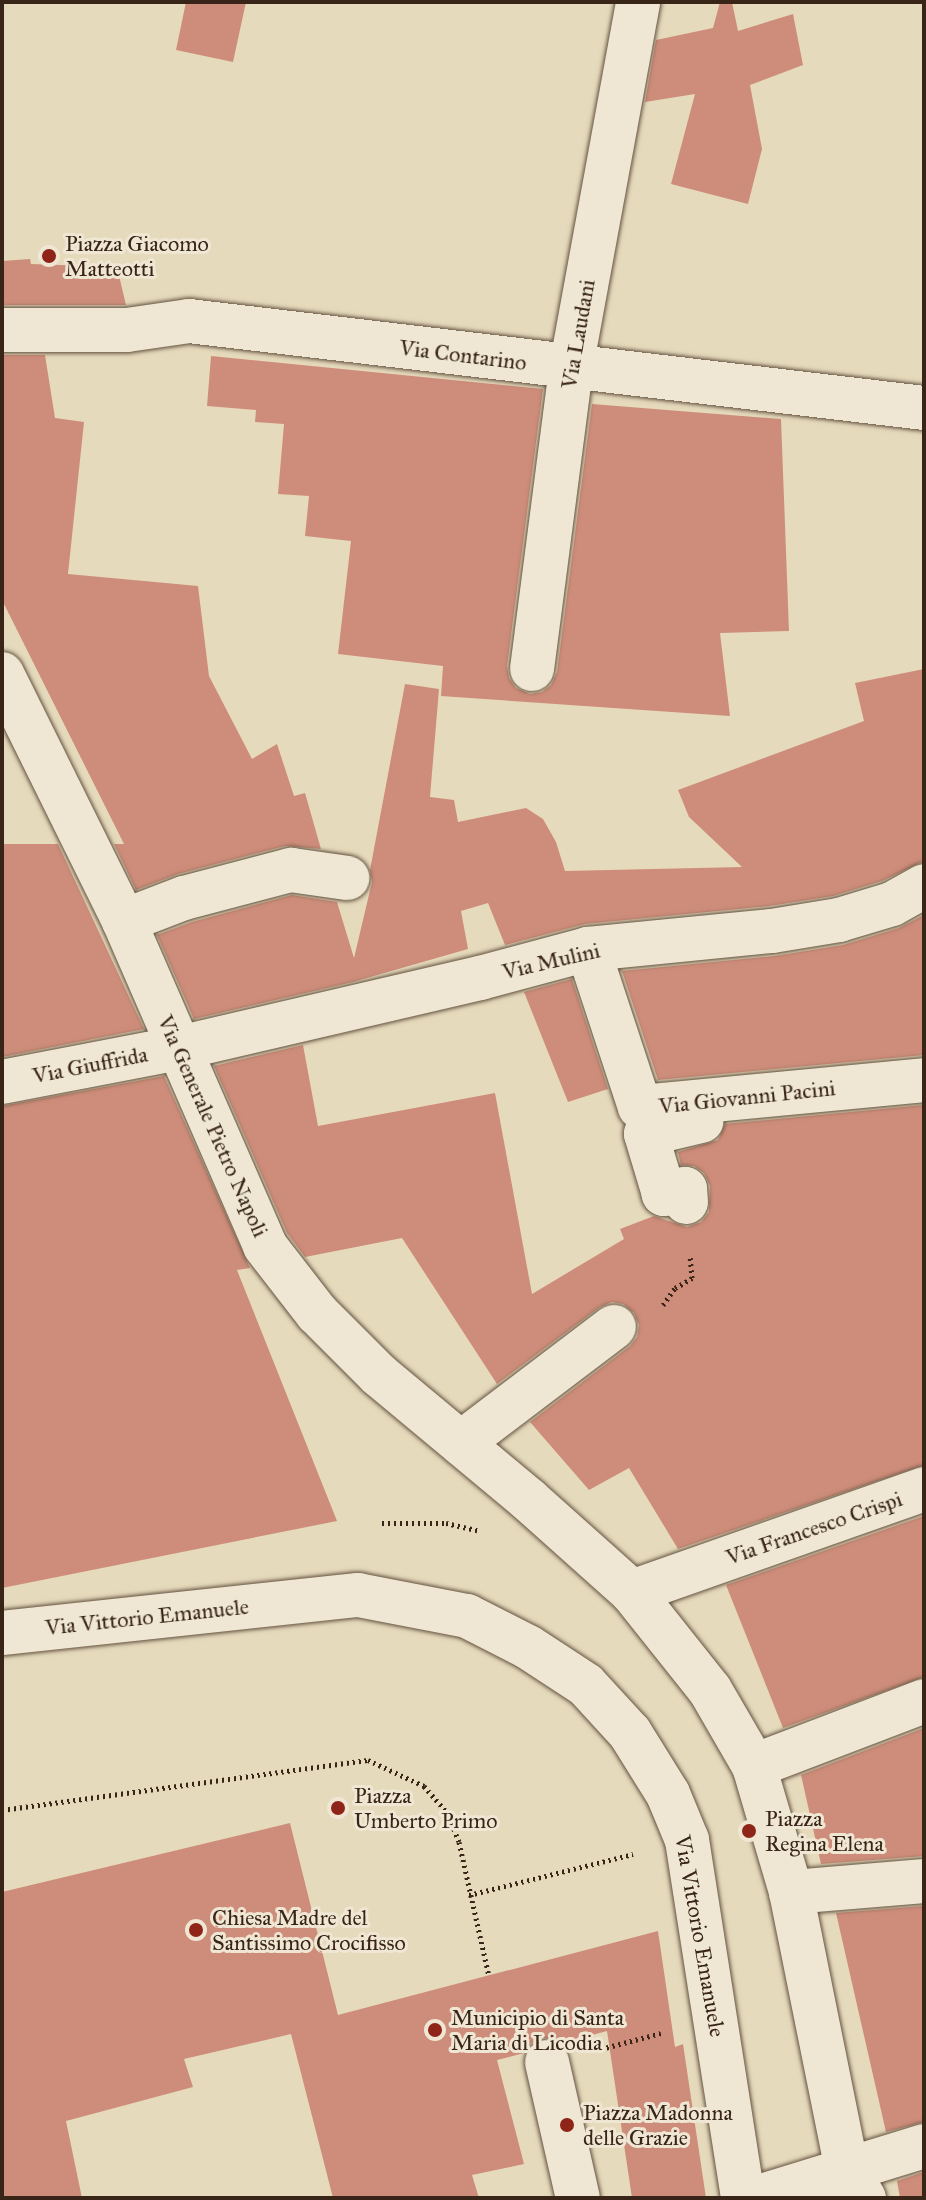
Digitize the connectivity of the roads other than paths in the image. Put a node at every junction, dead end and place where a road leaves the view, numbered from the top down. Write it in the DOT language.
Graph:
graph roads {
  1 [pos="638,2"];
  2 [pos="2,330"];
  3 [pos="571,368"];
  4 [pos="920,412"];
  5 [pos="532,669"];
  6 [pos="2,674"];
  7 [pos="347,878"];
  8 [pos="924,886"];
  9 [pos="124,921"];
  10 [pos="588,949"];
  11 [pos="179,1048"];
  12 [pos="924,1080"];
  13 [pos="2,1082"];
  14 [pos="723,1099"];
  15 [pos="686,1202"];
  16 [pos="614,1327"];
  17 [pos="461,1443"];
  18 [pos="924,1489"];
  19 [pos="632,1592"];
  20 [pos="2,1633"];
  21 [pos="924,1701"];
  22 [pos="773,1758"];
  23 [pos="924,1881"];
  24 [pos="810,1891"];
  25 [pos="547,2062"];
  26 [pos="910,2150"];
  27 [pos="856,2184"];
  28 [pos="578,2198"];
  29 [pos="743,2198"];
  30 [pos="755,2198"];
  1 -- 3 [label="street, Via Laudani"];
  2 -- 3 [label="street, Via Contarino"];
  3 -- 4 [label="street, Via Contarino"];
  3 -- 5 [label="street, Via Laudani"];
  6 -- 9 [label="street, Via Generale Pietro Napoli"];
  7 -- 9 [label="street"];
  8 -- 10 [label="street, Via Mulini"];
  9 -- 11 [label="street, Via Generale Pietro Napoli"];
  10 -- 11 [label="street, Via Mulini"];
  10 -- 14 [label="street, Via Giovanni Pacini"];
  11 -- 13 [label="street, Via Giuffrida"];
  11 -- 17 [label="street, Via Generale Pietro Napoli"];
  12 -- 14 [label="street, Via Giovanni Pacini"];
  14 -- 15 [label="street"];
  16 -- 17 [label="street"];
  17 -- 19 [label="street, Via Generale Pietro Napoli"];
  18 -- 19 [label="street, Via Francesco Crispi"];
  19 -- 22 [label="street, Via Generale Pietro Napoli"];
  20 -- 29 [label="street, Via Vittorio Emanuele"];
  21 -- 22 [label="street"];
  22 -- 24 [label="street, Via Generale Pietro Napoli"];
  23 -- 24 [label="street"];
  24 -- 27 [label="street, Via Generale Pietro Napoli"];
  25 -- 28 [label="street"];
  26 -- 27 [label="street"];
  27 -- 30 [label="street"];
}
